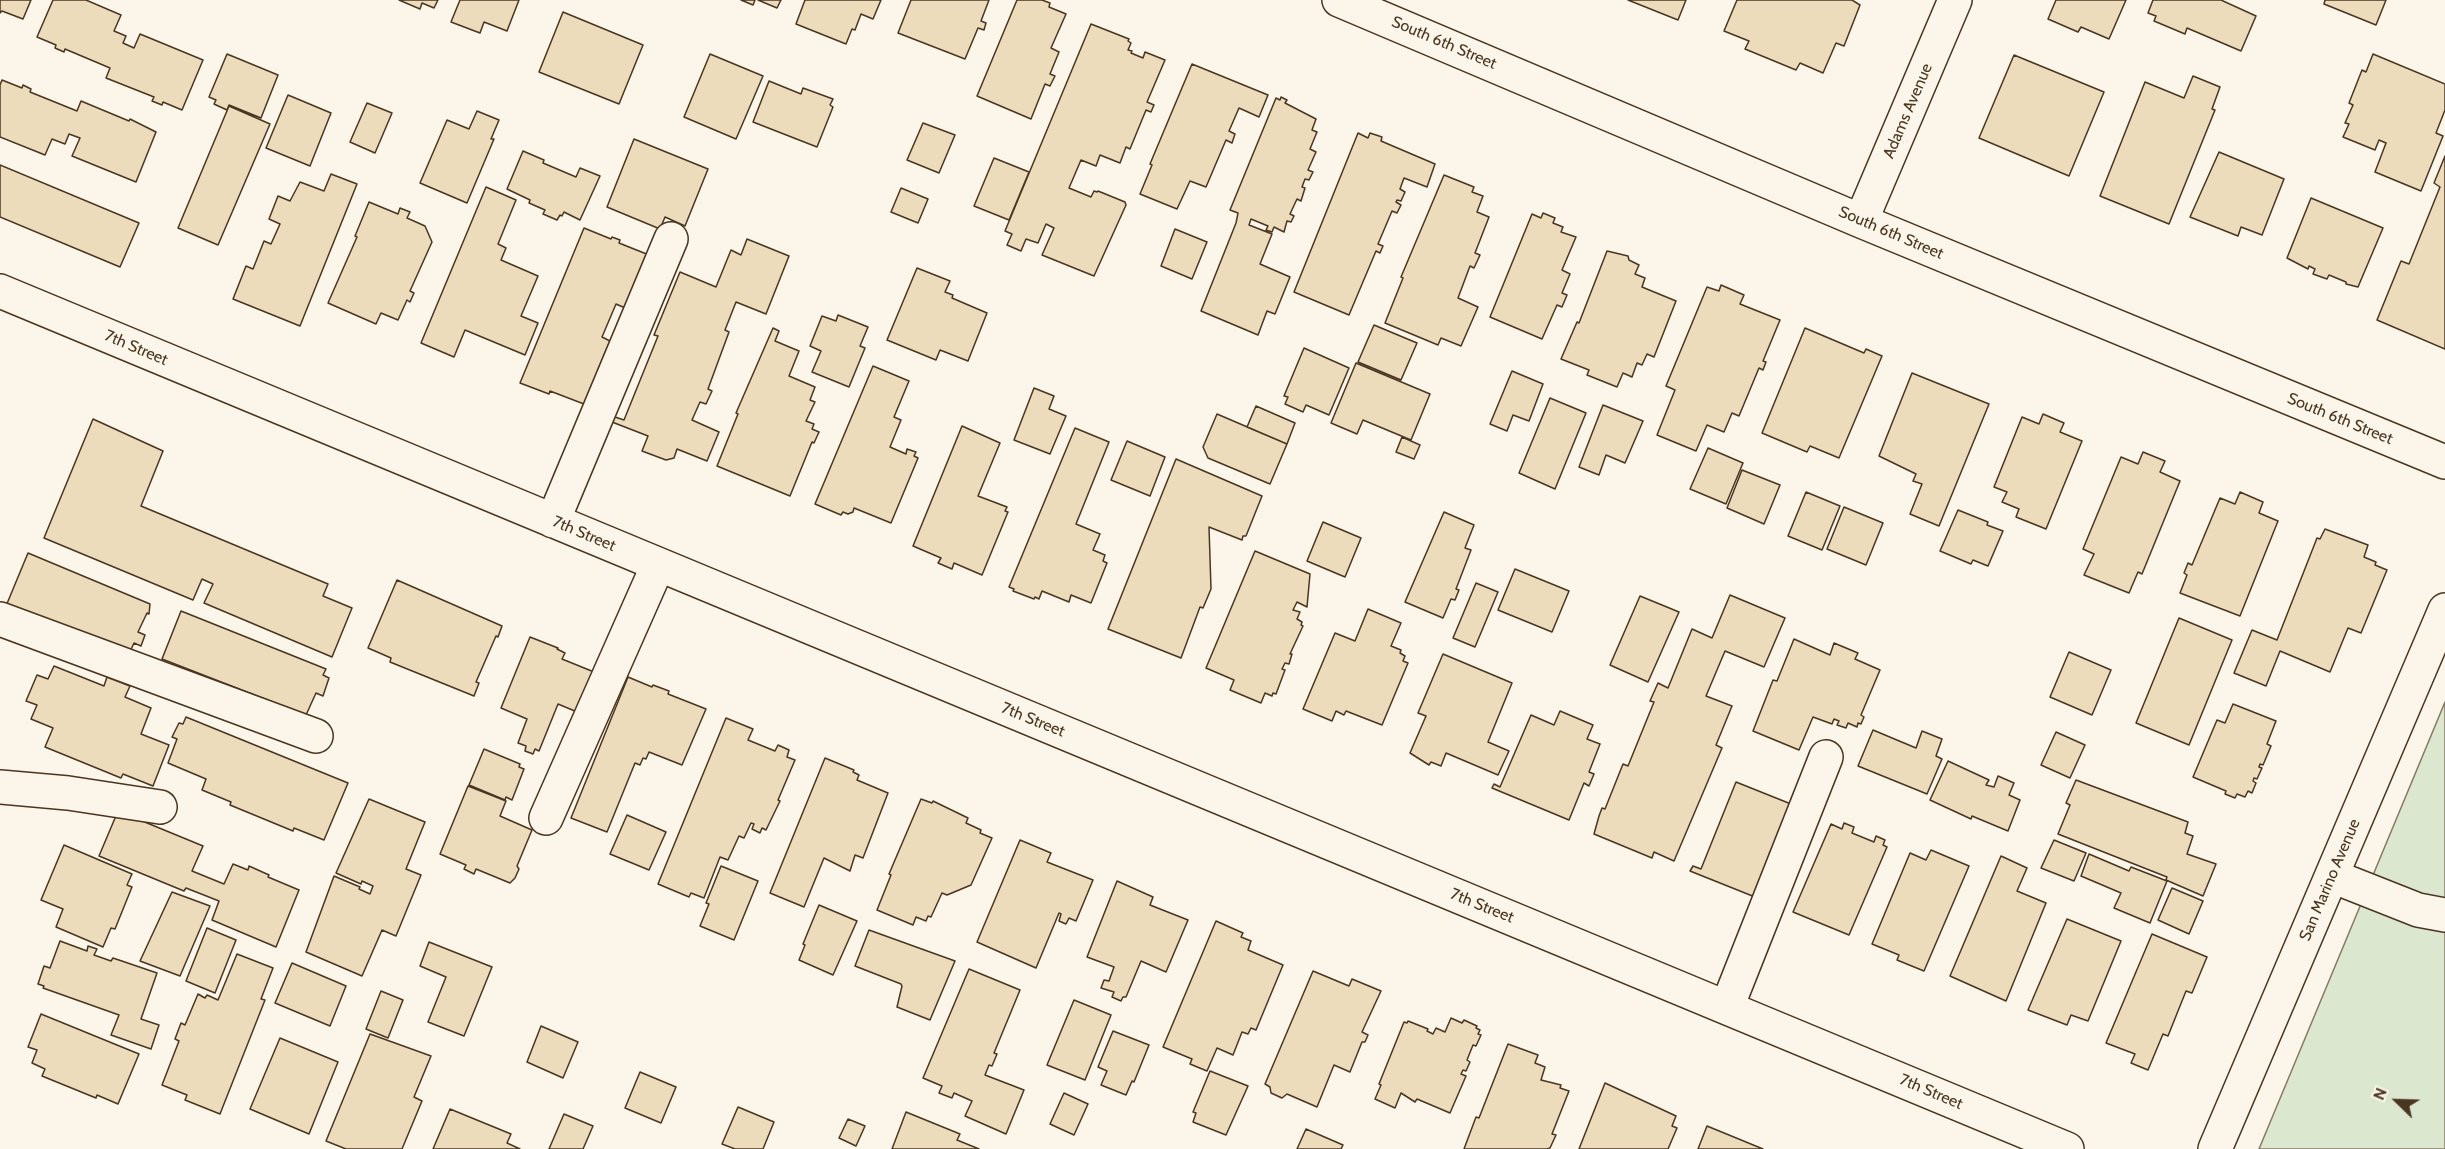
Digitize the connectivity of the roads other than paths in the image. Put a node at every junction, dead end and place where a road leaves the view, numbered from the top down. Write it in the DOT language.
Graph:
graph roads {
  1 [pos="1339,0"];
  2 [pos="1955,0"];
  3 [pos="1404,12"];
  4 [pos="1861,221"];
  5 [pos="671,239"];
  6 [pos="0,291"];
  7 [pos="2445,462"];
  8 [pos="553,521"];
  9 [pos="658,565"];
  10 [pos="2445,610"];
  11 [pos="0,619"];
  12 [pos="316,736"];
  13 [pos="1826,757"];
  14 [pos="0,787"];
  15 [pos="160,807"];
  16 [pos="546,818"];
  17 [pos="2332,876"];
  18 [pos="2445,915"];
  19 [pos="1727,1007"];
  20 [pos="2067,1149"];
  21 [pos="2215,1149"];
  1 -- 3 [label="street, South 6th Street"];
  2 -- 4 [label="street, Adams Avenue"];
  3 -- 4 [label="street, South 6th Street"];
  4 -- 7 [label="street, South 6th Street"];
  5 -- 8 [label="street"];
  6 -- 8 [label="street, 7th Street"];
  8 -- 9 [label="street, 7th Street"];
  9 -- 16 [label="street"];
  9 -- 19 [label="street, 7th Street"];
  10 -- 17 [label="street, San Marino Avenue"];
  11 -- 12 [label="street"];
  13 -- 19 [label="street"];
  14 -- 15 [label="street"];
  17 -- 18 [label="street"];
  17 -- 21 [label="street, San Marino Avenue"];
  19 -- 20 [label="street, 7th Street"];
}
